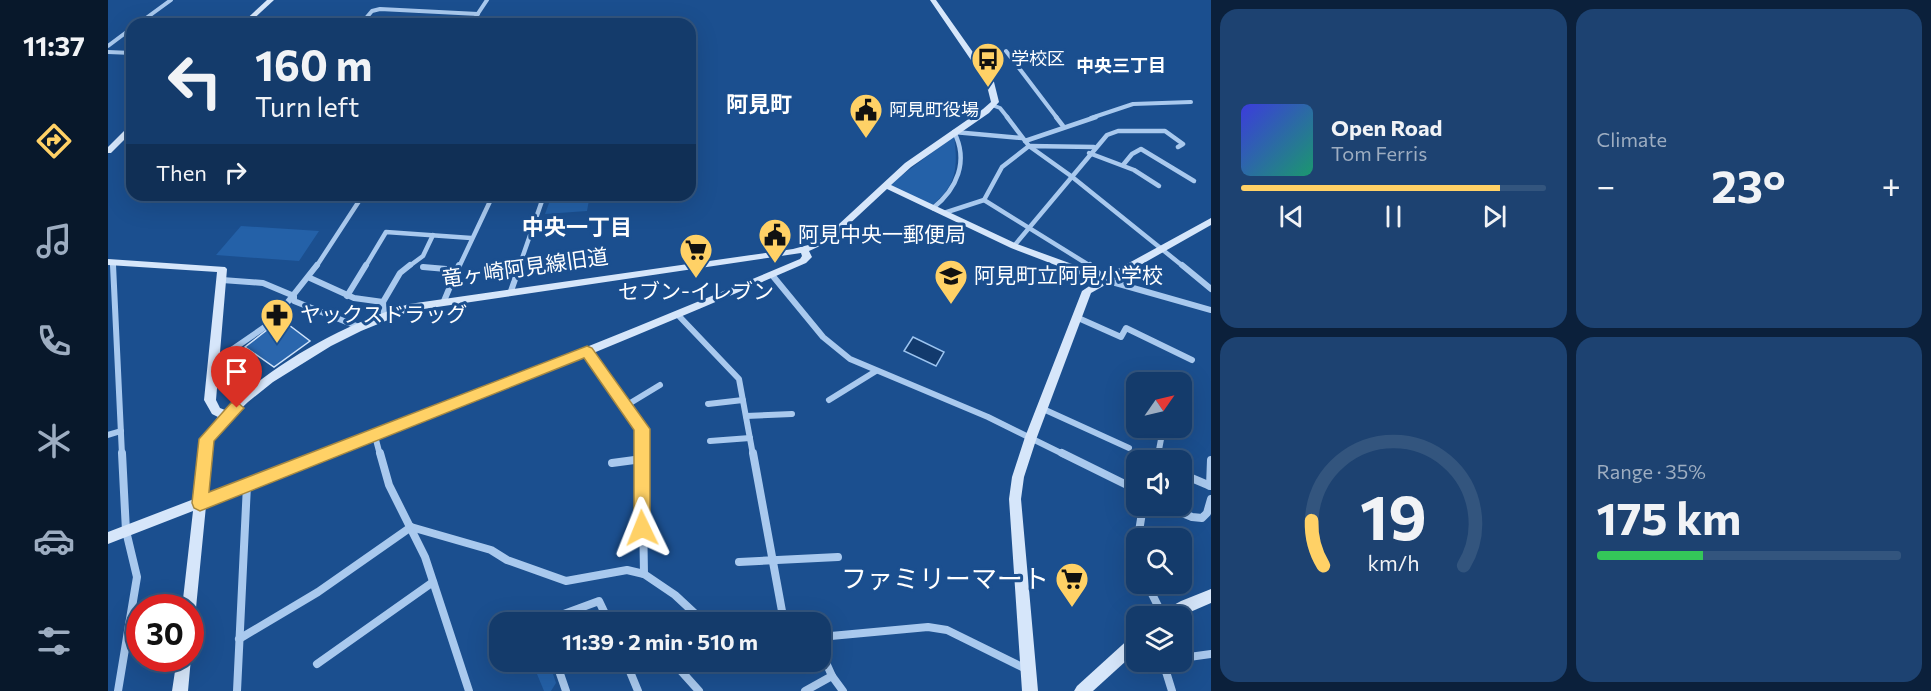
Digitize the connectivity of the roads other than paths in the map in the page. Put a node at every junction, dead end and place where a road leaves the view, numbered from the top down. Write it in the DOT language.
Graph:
graph roads {
  1 [pos="171,0"];
  2 [pos="271,0"];
  3 [pos="487,0"];
  4 [pos="933,0"];
  5 [pos="478,14"];
  6 [pos="146,18"];
  7 [pos="251,18"];
  8 [pos="366,18"];
  9 [pos="475,18"];
  10 [pos="126,32"];
  11 [pos="108,46"];
  12 [pos="1006,51"];
  13 [pos="108,52"];
  14 [pos="126,53"];
  15 [pos="1191,102"];
  16 [pos="992,105"];
  17 [pos="1063,126"];
  18 [pos="954,132"];
  19 [pos="126,134"];
  20 [pos="1025,142"];
  21 [pos="1094,147"];
  22 [pos="1178,147"];
  23 [pos="108,151"];
  24 [pos="1089,153"];
  25 [pos="1124,165"];
  26 [pos="1071,176"];
  27 [pos="1194,181"];
  28 [pos="885,186"];
  29 [pos="1159,186"];
  30 [pos="984,200"];
  31 [pos="359,201"];
  32 [pos="490,201"];
  33 [pos="542,201"];
  34 [pos="933,208"];
  35 [pos="944,213"];
  36 [pos="1211,221"];
  37 [pos="1027,227"];
  38 [pos="433,235"];
  39 [pos="471,238"];
  40 [pos="1014,246"];
  41 [pos="804,249"];
  42 [pos="1161,250"];
  43 [pos="110,263"];
  44 [pos="423,267"];
  45 [pos="458,270"];
  46 [pos="772,275"];
  47 [pos="310,278"];
  48 [pos="222,280"];
  49 [pos="1105,280"];
  50 [pos="1211,290"];
  51 [pos="511,291"];
  52 [pos="294,296"];
  53 [pos="347,296"];
  54 [pos="444,301"];
  55 [pos="383,302"];
  56 [pos="1211,310"];
  57 [pos="678,315"];
  58 [pos="384,316"];
  59 [pos="1076,317"];
  60 [pos="358,327"];
  61 [pos="587,351"];
  62 [pos="1192,360"];
  63 [pos="214,362"];
  64 [pos="876,371"];
  65 [pos="660,386"];
  66 [pos="743,400"];
  67 [pos="829,400"];
  68 [pos="708,404"];
  69 [pos="627,405"];
  70 [pos="1041,408"];
  71 [pos="792,414"];
  72 [pos="227,416"];
  73 [pos="746,416"];
  74 [pos="121,431"];
  75 [pos="108,435"];
  76 [pos="375,436"];
  77 [pos="1031,437"];
  78 [pos="750,438"];
  79 [pos="710,441"];
  80 [pos="1129,448"];
  81 [pos="642,459"];
  82 [pos="1211,460"];
  83 [pos="612,463"];
  84 [pos="1192,478"];
  85 [pos="1126,484"];
  86 [pos="247,485"];
  87 [pos="1210,486"];
  88 [pos="1211,499"];
  89 [pos="200,503"];
  90 [pos="1190,516"];
  91 [pos="411,527"];
  92 [pos="126,531"];
  93 [pos="108,538"];
  94 [pos="838,557"];
  95 [pos="772,560"];
  96 [pos="739,562"];
  97 [pos="644,574"];
  98 [pos="434,582"];
  99 [pos="190,594"];
  100 [pos="1211,596"];
  101 [pos="1190,606"];
  102 [pos="570,612"];
  103 [pos="604,612"];
  104 [pos="691,612"];
  105 [pos="781,612"];
  106 [pos="831,637"];
  107 [pos="238,639"];
  108 [pos="1126,653"];
  109 [pos="1211,654"];
  110 [pos="1192,657"];
  111 [pos="317,664"];
  112 [pos="1027,670"];
  113 [pos="182,672"];
  114 [pos="559,672"];
  115 [pos="630,672"];
  116 [pos="682,672"];
  117 [pos="830,672"];
  118 [pos="1164,672"];
  119 [pos="832,676"];
  120 [pos="118,691"];
  121 [pos="180,691"];
  122 [pos="237,691"];
  123 [pos="469,691"];
  124 [pos="566,691"];
  125 [pos="638,691"];
  126 [pos="699,691"];
  127 [pos="805,691"];
  128 [pos="843,691"];
  129 [pos="1030,691"];
  130 [pos="1082,691"];
  131 [pos="1172,691"];
  1 -- 6 [label="street"];
  2 -- 7 [label="street"];
  3 -- 5 [label="street"];
  4 -- 16 [label="street"];
  5 -- 8 [label="street"];
  5 -- 9 [label="street"];
  10 -- 11 [label="street"];
  12 -- 17 [label="street"];
  13 -- 14 [label="street"];
  15 -- 17 [label="street"];
  16 -- 18 [label="street, 竜ヶ崎阿見線旧道"];
  16 -- 20 [label="street"];
  17 -- 20 [label="street"];
  18 -- 20 [label="street"];
  18 -- 28 [label="street, 竜ヶ崎阿見線旧道"];
  18 -- 34 [label="street"];
  19 -- 23 [label="street"];
  20 -- 21 [label="street"];
  20 -- 26 [label="street"];
  20 -- 30 [label="street"];
  21 -- 22 [label="street"];
  21 -- 24 [label="street"];
  24 -- 25 [label="street"];
  24 -- 26 [label="street"];
  25 -- 27 [label="street"];
  25 -- 29 [label="street"];
  26 -- 37 [label="street"];
  26 -- 42 [label="street"];
  28 -- 34 [label="street"];
  28 -- 41 [label="street, 竜ヶ崎阿見線旧道"];
  30 -- 35 [label="street"];
  30 -- 37 [label="street"];
  31 -- 47 [label="street"];
  32 -- 39 [label="street"];
  33 -- 51 [label="street"];
  34 -- 35 [label="street"];
  35 -- 40 [label="street"];
  36 -- 42 [label="street"];
  37 -- 40 [label="street"];
  37 -- 49 [label="street"];
  38 -- 39 [label="street"];
  38 -- 53 [label="street"];
  38 -- 55 [label="street"];
  39 -- 45 [label="street"];
  40 -- 49 [label="street"];
  41 -- 46 [label="street"];
  41 -- 51 [label="street, 竜ヶ崎阿見線旧道"];
  42 -- 49 [label="street"];
  42 -- 50 [label="street"];
  43 -- 48 [label="street"];
  43 -- 74 [label="street"];
  44 -- 45 [label="street"];
  45 -- 54 [label="street"];
  46 -- 57 [label="street"];
  46 -- 64 [label="street"];
  47 -- 52 [label="street"];
  47 -- 53 [label="street"];
  48 -- 52 [label="street"];
  48 -- 63 [label="street"];
  49 -- 56 [label="street"];
  49 -- 59 [label="street"];
  51 -- 54 [label="street, 竜ヶ崎阿見線旧道"];
  52 -- 60 [label="street"];
  52 -- 63 [label="street"];
  53 -- 55 [label="street"];
  54 -- 58 [label="street, 竜ヶ崎阿見線旧道"];
  55 -- 58 [label="street"];
  57 -- 61 [label="street"];
  57 -- 66 [label="street"];
  58 -- 60 [label="street, 竜ヶ崎阿見線旧道"];
  59 -- 62 [label="street"];
  59 -- 70 [label="street"];
  60 -- 72 [label="street, 竜ヶ崎阿見線旧道"];
  61 -- 69 [label="street"];
  61 -- 76 [label="street"];
  63 -- 72 [label="street"];
  64 -- 67 [label="street"];
  64 -- 77 [label="street"];
  65 -- 69 [label="street"];
  66 -- 68 [label="street"];
  66 -- 73 [label="street"];
  69 -- 81 [label="street"];
  70 -- 77 [label="street"];
  70 -- 80 [label="street"];
  71 -- 73 [label="street"];
  72 -- 89 [label="street, 竜ヶ崎阿見線旧道"];
  73 -- 78 [label="street"];
  74 -- 75 [label="street"];
  74 -- 92 [label="street"];
  76 -- 86 [label="street"];
  76 -- 91 [label="street"];
  77 -- 85 [label="street"];
  77 -- 112 [label="street"];
  78 -- 79 [label="street"];
  78 -- 95 [label="street"];
  81 -- 83 [label="street"];
  81 -- 97 [label="street"];
  82 -- 87 [label="street"];
  84 -- 87 [label="street"];
  86 -- 89 [label="street"];
  86 -- 107 [label="street"];
  88 -- 90 [label="street"];
  89 -- 92 [label="street"];
  89 -- 99 [label="street, 竜ヶ崎阿見線旧道"];
  91 -- 97 [label="street"];
  91 -- 98 [label="street"];
  91 -- 107 [label="street"];
  92 -- 93 [label="street"];
  92 -- 120 [label="street"];
  94 -- 95 [label="street"];
  95 -- 96 [label="street"];
  95 -- 105 [label="street"];
  97 -- 104 [label="street"];
  98 -- 111 [label="street"];
  98 -- 123 [label="street"];
  100 -- 101 [label="street"];
  102 -- 103 [label="street"];
  106 -- 112 [label="street"];
  107 -- 122 [label="street"];
  108 -- 130 [label="street"];
  109 -- 110 [label="street"];
  112 -- 129 [label="street"];
  113 -- 121 [label="street"];
  114 -- 124 [label="street"];
  115 -- 125 [label="street"];
  116 -- 126 [label="street"];
  117 -- 119 [label="street"];
  118 -- 131 [label="street"];
  119 -- 127 [label="street"];
  119 -- 128 [label="street"];
}
